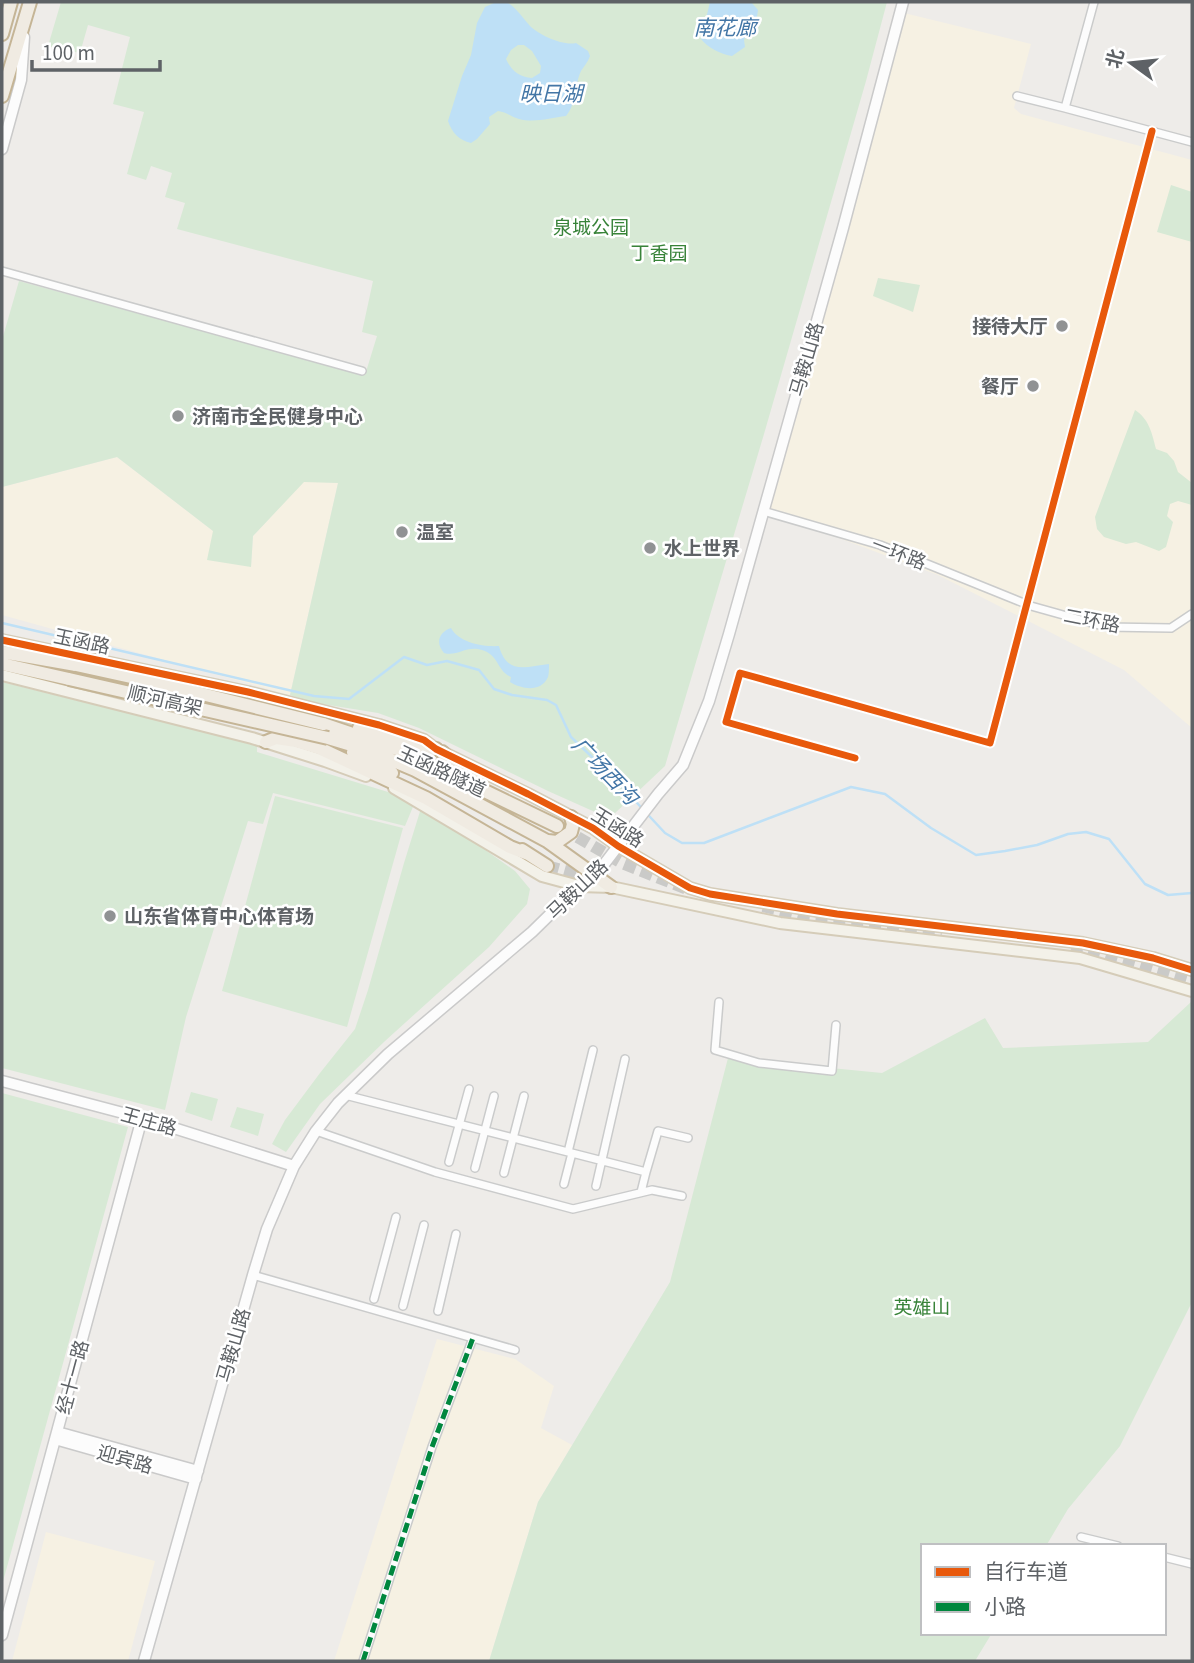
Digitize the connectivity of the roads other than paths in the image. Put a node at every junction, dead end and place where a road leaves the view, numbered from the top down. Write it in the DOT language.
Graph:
graph roads {
  1 [pos="11,2"];
  2 [pos="30,2"];
  3 [pos="903,2"];
  4 [pos="1094,2"];
  5 [pos="25,21"];
  6 [pos="2,34"];
  7 [pos="2,96"];
  8 [pos="1017,96"];
  9 [pos="1065,108"];
  10 [pos="1152,131"];
  11 [pos="1192,143"];
  12 [pos="2,149"];
  13 [pos="2,271"];
  14 [pos="362,371"];
  15 [pos="763,511"];
  16 [pos="1029,605"];
  17 [pos="1192,614"];
  18 [pos="2,640"];
  19 [pos="2,652"];
  20 [pos="2,664"];
  21 [pos="2,675"];
  22 [pos="206,683"];
  23 [pos="323,724"];
  24 [pos="198,725"];
  25 [pos="328,738"];
  26 [pos="266,742"];
  27 [pos="439,751"];
  28 [pos="855,758"];
  29 [pos="533,813"];
  30 [pos="571,817"];
  31 [pos="557,826"];
  32 [pos="547,841"];
  33 [pos="618,846"];
  34 [pos="528,854"];
  35 [pos="547,866"];
  36 [pos="595,876"];
  37 [pos="579,886"];
  38 [pos="611,887"];
  39 [pos="1192,970"];
  40 [pos="1192,991"];
  41 [pos="719,1002"];
  42 [pos="836,1025"];
  43 [pos="593,1050"];
  44 [pos="625,1059"];
  45 [pos="2,1082"];
  46 [pos="469,1089"];
  47 [pos="345,1095"];
  48 [pos="494,1096"];
  49 [pos="524,1096"];
  50 [pos="142,1118"];
  51 [pos="459,1124"];
  52 [pos="316,1131"];
  53 [pos="485,1131"];
  54 [pos="513,1138"];
  55 [pos="688,1138"];
  56 [pos="570,1152"];
  57 [pos="602,1160"];
  58 [pos="449,1162"];
  59 [pos="294,1166"];
  60 [pos="475,1168"];
  61 [pos="646,1172"];
  62 [pos="504,1173"];
  63 [pos="564,1184"];
  64 [pos="596,1186"];
  65 [pos="641,1192"];
  66 [pos="682,1196"];
  67 [pos="396,1217"];
  68 [pos="424,1225"];
  69 [pos="456,1234"];
  70 [pos="253,1275"];
  71 [pos="374,1299"];
  72 [pos="403,1306"];
  73 [pos="438,1311"];
  74 [pos="473,1338"];
  75 [pos="515,1350"];
  76 [pos="56,1435"];
  77 [pos="197,1475"];
  78 [pos="1081,1537"];
  79 [pos="1110,1544"];
  80 [pos="1166,1558"];
  81 [pos="1192,1564"];
  82 [pos="2,1635"];
  83 [pos="144,1661"];
  84 [pos="363,1661"];
  1 -- 6 [label="highway"];
  2 -- 5 [label="highway"];
  3 -- 15 [label="main road, 马鞍山路"];
  4 -- 9 [label="street"];
  5 -- 7 [label="highway"];
  5 -- 12 [label="main road"];
  8 -- 9 [label="street"];
  9 -- 10 [label="street"];
  10 -- 11 [label="street"];
  10 -- 16 [label="street"];
  13 -- 14 [label="street"];
  15 -- 16 [label="street, 一环路"];
  15 -- 33 [label="main road, 马鞍山路"];
  16 -- 17 [label="street, 二环路"];
  16 -- 28 [label="street"];
  18 -- 22 [label="main road, 玉函路"];
  19 -- 23 [label="highway, 顺河高架, bridge"];
  20 -- 25 [label="highway, 顺河高架, bridge"];
  21 -- 24 [label="main road"];
  22 -- 24 [label="main road"];
  22 -- 27 [label="main road, 玉函路"];
  23 -- 27 [label="highway"];
  23 -- 29 [label="highway, 玉函路隧道"];
  24 -- 26 [label="main road"];
  25 -- 32 [label="highway"];
  25 -- 34 [label="highway, 玉函路隧道"];
  26 -- 34 [label="highway"];
  26 -- 37 [label="main road"];
  27 -- 29 [label="highway"];
  27 -- 30 [label="main road, 玉函路"];
  29 -- 31 [label="highway, 玉函路隧道"];
  30 -- 32 [label="highway"];
  30 -- 33 [label="main road, 玉函路"];
  32 -- 36 [label="highway"];
  33 -- 36 [label="main road, 马鞍山路"];
  33 -- 39 [label="main road, 玉函路"];
  34 -- 35 [label="highway, 玉函路隧道"];
  36 -- 37 [label="main road, 马鞍山路"];
  36 -- 38 [label="highway"];
  37 -- 38 [label="main road"];
  37 -- 47 [label="main road, 马鞍山路"];
  38 -- 40 [label="main road"];
  41 -- 42 [label="street"];
  43 -- 56 [label="street"];
  44 -- 57 [label="street"];
  45 -- 50 [label="main road, 王庄路"];
  46 -- 51 [label="street"];
  47 -- 51 [label="street"];
  47 -- 52 [label="main road, 马鞍山路"];
  48 -- 53 [label="street"];
  49 -- 54 [label="street"];
  50 -- 59 [label="main road, 王庄路"];
  50 -- 76 [label="main road, 经十一路"];
  51 -- 53 [label="street"];
  51 -- 58 [label="street"];
  52 -- 59 [label="main road, 马鞍山路"];
  52 -- 65 [label="street"];
  53 -- 54 [label="street"];
  53 -- 60 [label="street"];
  54 -- 56 [label="street"];
  54 -- 62 [label="street"];
  55 -- 61 [label="street"];
  56 -- 57 [label="street"];
  56 -- 63 [label="street"];
  57 -- 61 [label="street"];
  57 -- 64 [label="street"];
  59 -- 70 [label="main road, 马鞍山路"];
  61 -- 65 [label="street"];
  65 -- 66 [label="street"];
  67 -- 71 [label="street"];
  68 -- 72 [label="street"];
  69 -- 73 [label="street"];
  70 -- 74 [label="street"];
  70 -- 77 [label="main road, 马鞍山路"];
  74 -- 75 [label="street"];
  74 -- 84 [label="street"];
  76 -- 77 [label="main road, 迎宾路"];
  76 -- 82 [label="main road, 经十一路"];
  77 -- 83 [label="main road, 马鞍山路"];
  78 -- 79 [label="street"];
  80 -- 81 [label="street"];
}
